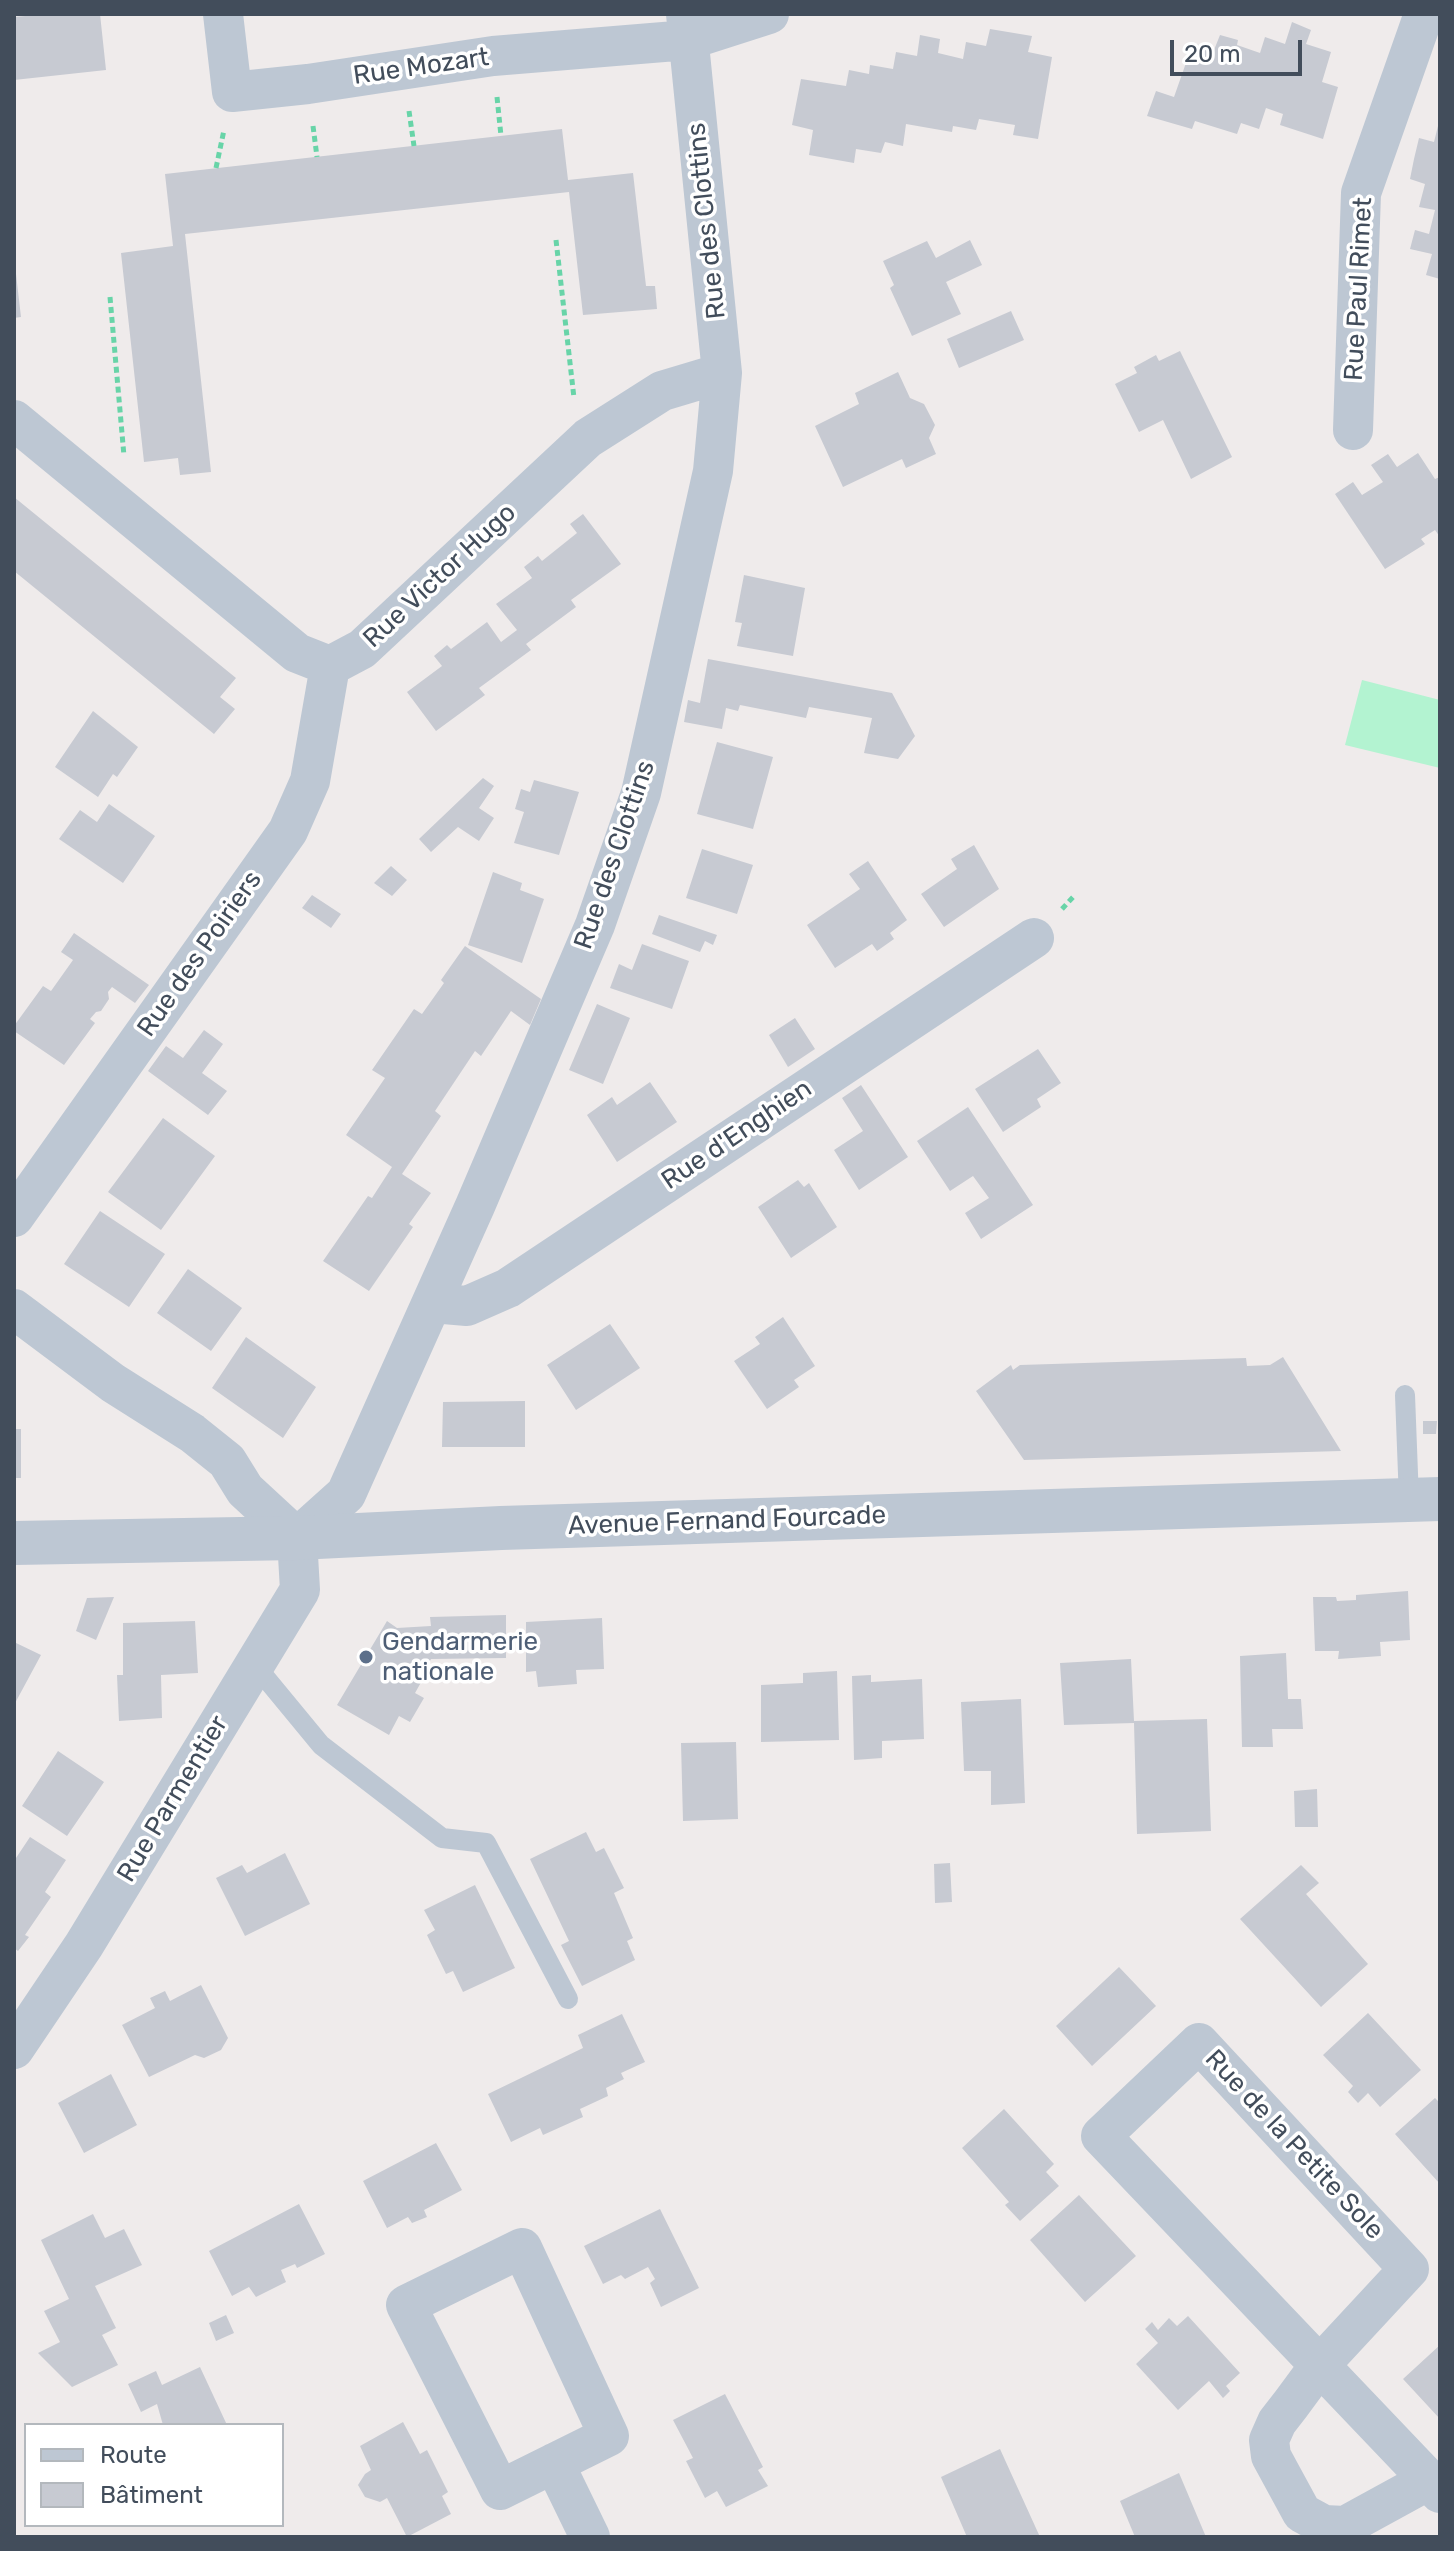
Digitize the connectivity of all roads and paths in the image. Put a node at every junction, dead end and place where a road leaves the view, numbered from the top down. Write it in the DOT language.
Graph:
graph roads {
  1 [pos="223,14"];
  2 [pos="769,14"];
  3 [pos="1424,14"];
  4 [pos="687,27"];
  5 [pos="556,240"];
  6 [pos="110,297"];
  7 [pos="722,373"];
  8 [pos="14,420"];
  9 [pos="1353,430"];
  10 [pos="580,446"];
  11 [pos="129,515"];
  12 [pos="330,666"];
  13 [pos="1034,938"];
  14 [pos="14,1217"];
  15 [pos="432,1303"];
  16 [pos="14,1309"];
  17 [pos="1405,1395"];
  18 [pos="1424,1499"];
  19 [pos="297,1538"];
  20 [pos="14,1543"];
  21 [pos="255,1665"];
  22 [pos="568,1999"];
  23 [pos="14,2049"];
  24 [pos="1319,2366"];
  25 [pos="554,2463"];
  26 [pos="1434,2487"];
  27 [pos="590,2537"];
  1 -- 4 [label="street, Rue Mozart"];
  2 -- 4 [label="street"];
  3 -- 9 [label="street, Rue Paul Rimet"];
  4 -- 7 [label="street, Rue des Clottins"];
  5 -- 10 [label="path"];
  6 -- 11 [label="path"];
  7 -- 10 [label="street, Rue Victor Hugo"];
  7 -- 15 [label="street, Rue des Clottins"];
  8 -- 11 [label="street"];
  10 -- 12 [label="street, Rue Victor Hugo"];
  11 -- 12 [label="street"];
  12 -- 14 [label="street, Rue des Poiriers"];
  13 -- 15 [label="street, Rue d'Enghien"];
  15 -- 19 [label="street, Rue des Clottins"];
  16 -- 19 [label="street"];
  17 -- 18 [label="lane"];
  18 -- 19 [label="street, Avenue Fernand Fourcade"];
  19 -- 20 [label="street, Avenue Fernand Fourcade"];
  19 -- 21 [label="street, Rue Parmentier"];
  21 -- 22 [label="lane"];
  21 -- 23 [label="street, Rue Parmentier"];
  24 -- 24 [label="street, Rue de la Petite Sole"];
  24 -- 26 [label="street, Rue de la Petite Sole"];
  24 -- 26 [label="street"];
  25 -- 25 [label="street"];
  25 -- 27 [label="street"];
}
